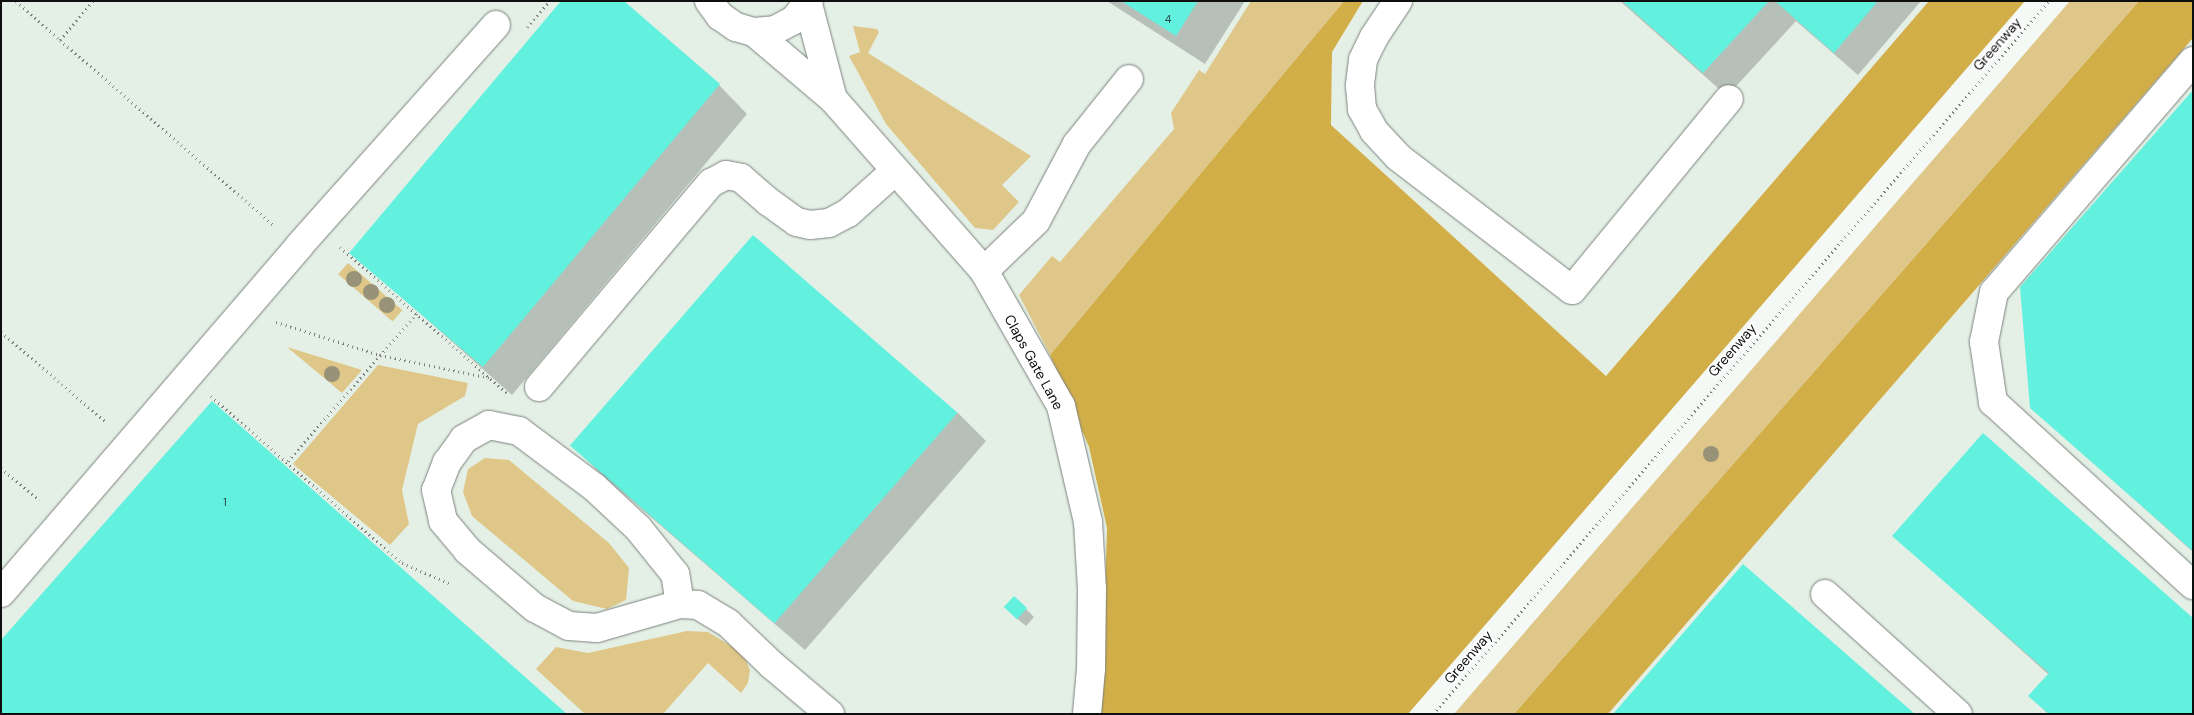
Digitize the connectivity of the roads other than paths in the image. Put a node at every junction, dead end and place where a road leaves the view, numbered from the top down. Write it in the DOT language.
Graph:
graph roads {
  1 [pos="709,1"];
  2 [pos="1398,1"];
  3 [pos="809,3"];
  4 [pos="496,25"];
  5 [pos="754,32"];
  6 [pos="2193,61"];
  7 [pos="1129,80"];
  8 [pos="832,99"];
  9 [pos="1729,99"];
  10 [pos="896,171"];
  11 [pos="984,271"];
  12 [pos="538,387"];
  13 [pos="2193,585"];
  14 [pos="1,593"];
  15 [pos="1825,594"];
  16 [pos="680,604"];
  17 [pos="830,714"];
  18 [pos="1086,714"];
  19 [pos="1958,714"];
  1 -- 5 [label="street, Claps Gate Lane"];
  2 -- 9 [label="street"];
  3 -- 5 [label="street, Claps Gate Lane"];
  3 -- 8 [label="street, Claps Gate Lane"];
  4 -- 14 [label="street"];
  5 -- 8 [label="street, Claps Gate Lane"];
  6 -- 13 [label="street"];
  7 -- 11 [label="street"];
  8 -- 10 [label="street, Claps Gate Lane"];
  10 -- 11 [label="street, Claps Gate Lane"];
  10 -- 12 [label="street"];
  11 -- 18 [label="street, Claps Gate Lane"];
  15 -- 19 [label="street"];
  16 -- 16 [label="street"];
  16 -- 17 [label="street"];
}
